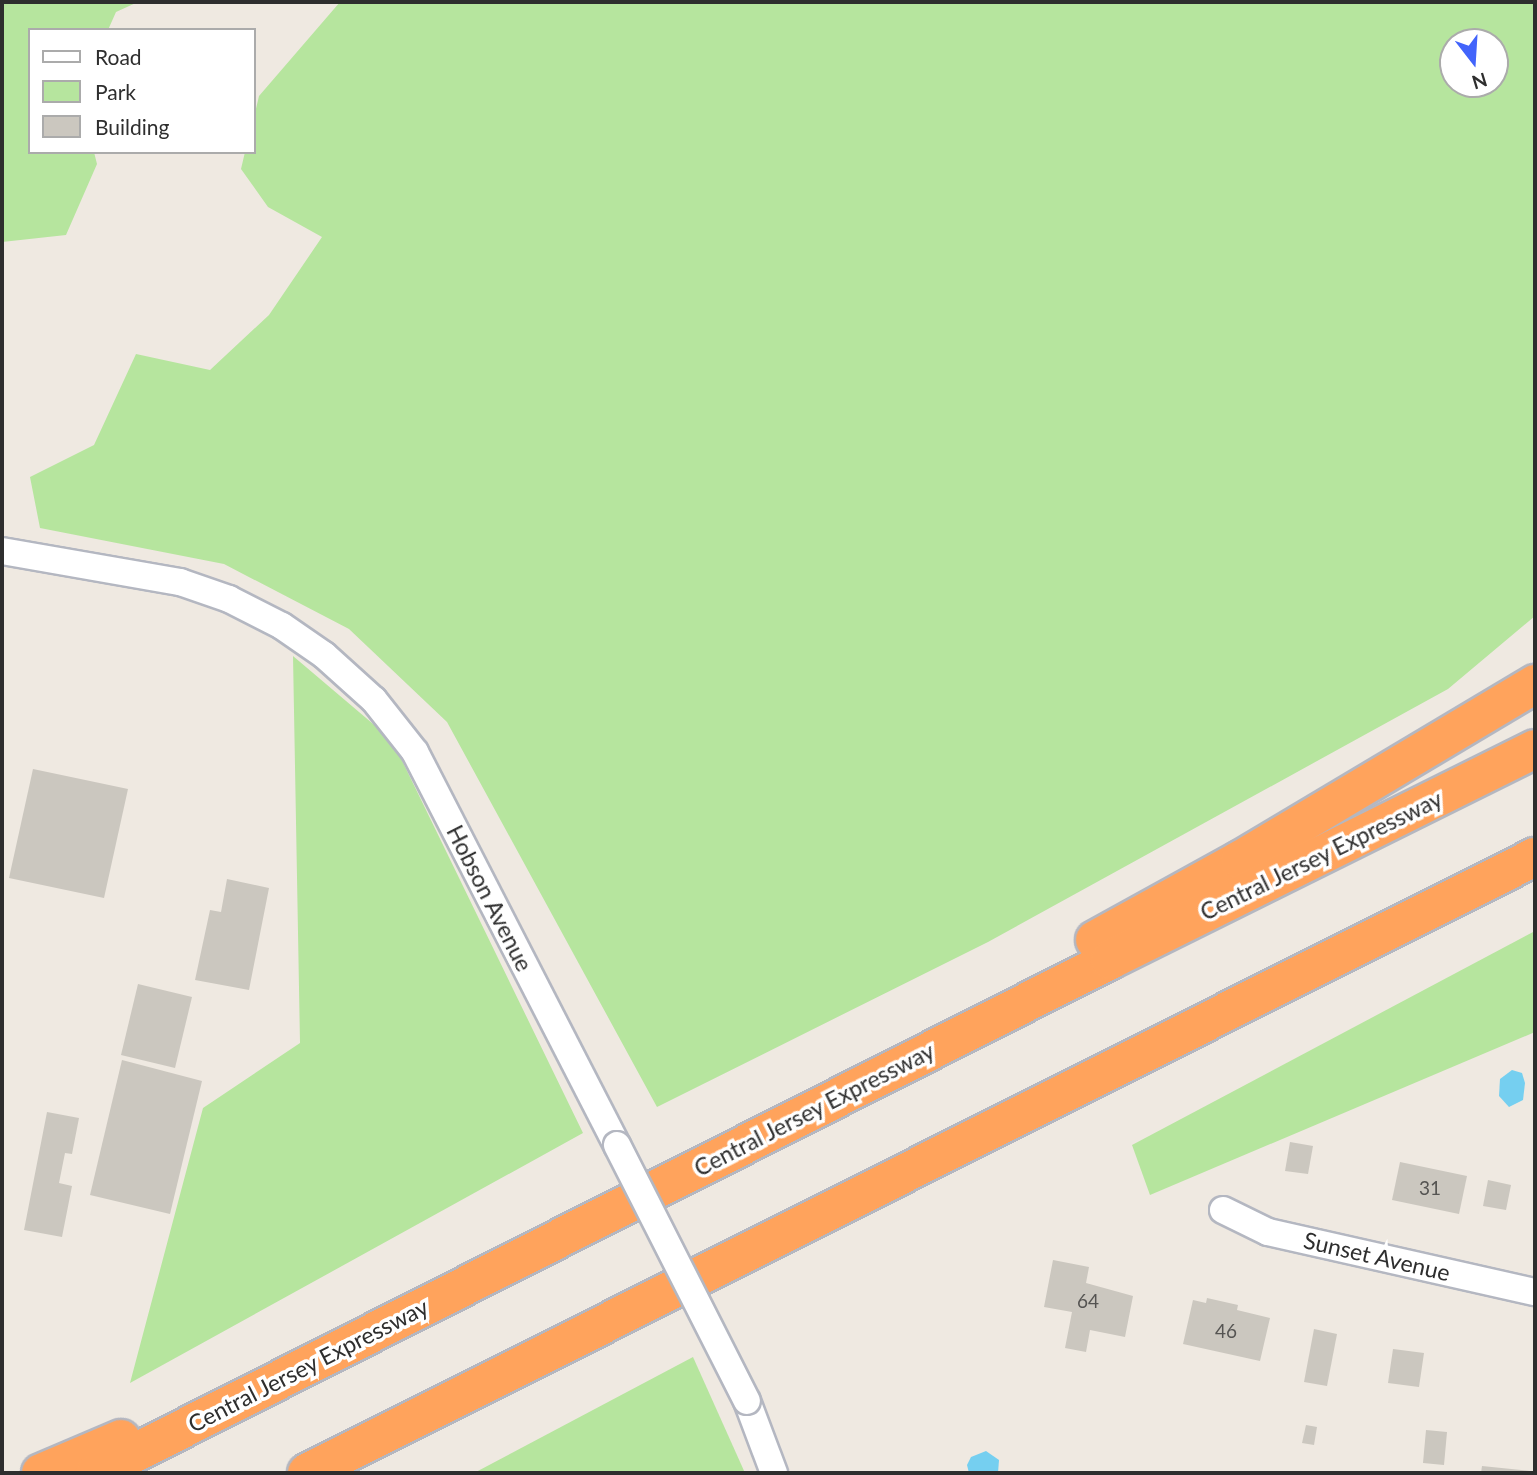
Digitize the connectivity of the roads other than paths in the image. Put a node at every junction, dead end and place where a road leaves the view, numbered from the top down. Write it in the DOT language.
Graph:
graph roads {
  1 [pos="2,551"];
  2 [pos="1535,684"];
  3 [pos="1535,749"];
  4 [pos="1535,857"];
  5 [pos="680,1177"];
  6 [pos="1223,1210"];
  7 [pos="1535,1292"];
  8 [pos="393,1322"];
  9 [pos="41,1473"];
  10 [pos="95,1473"];
  11 [pos="307,1473"];
  12 [pos="774,1473"];
  1 -- 12 [label="street, Hobson Avenue, bridge"];
  2 -- 5 [label="highway"];
  3 -- 5 [label="highway, Central Jersey Expressway"];
  4 -- 11 [label="highway"];
  5 -- 8 [label="highway, Central Jersey Expressway"];
  6 -- 7 [label="street, Sunset Avenue"];
  8 -- 9 [label="highway"];
  8 -- 10 [label="highway, Central Jersey Expressway"];
}
